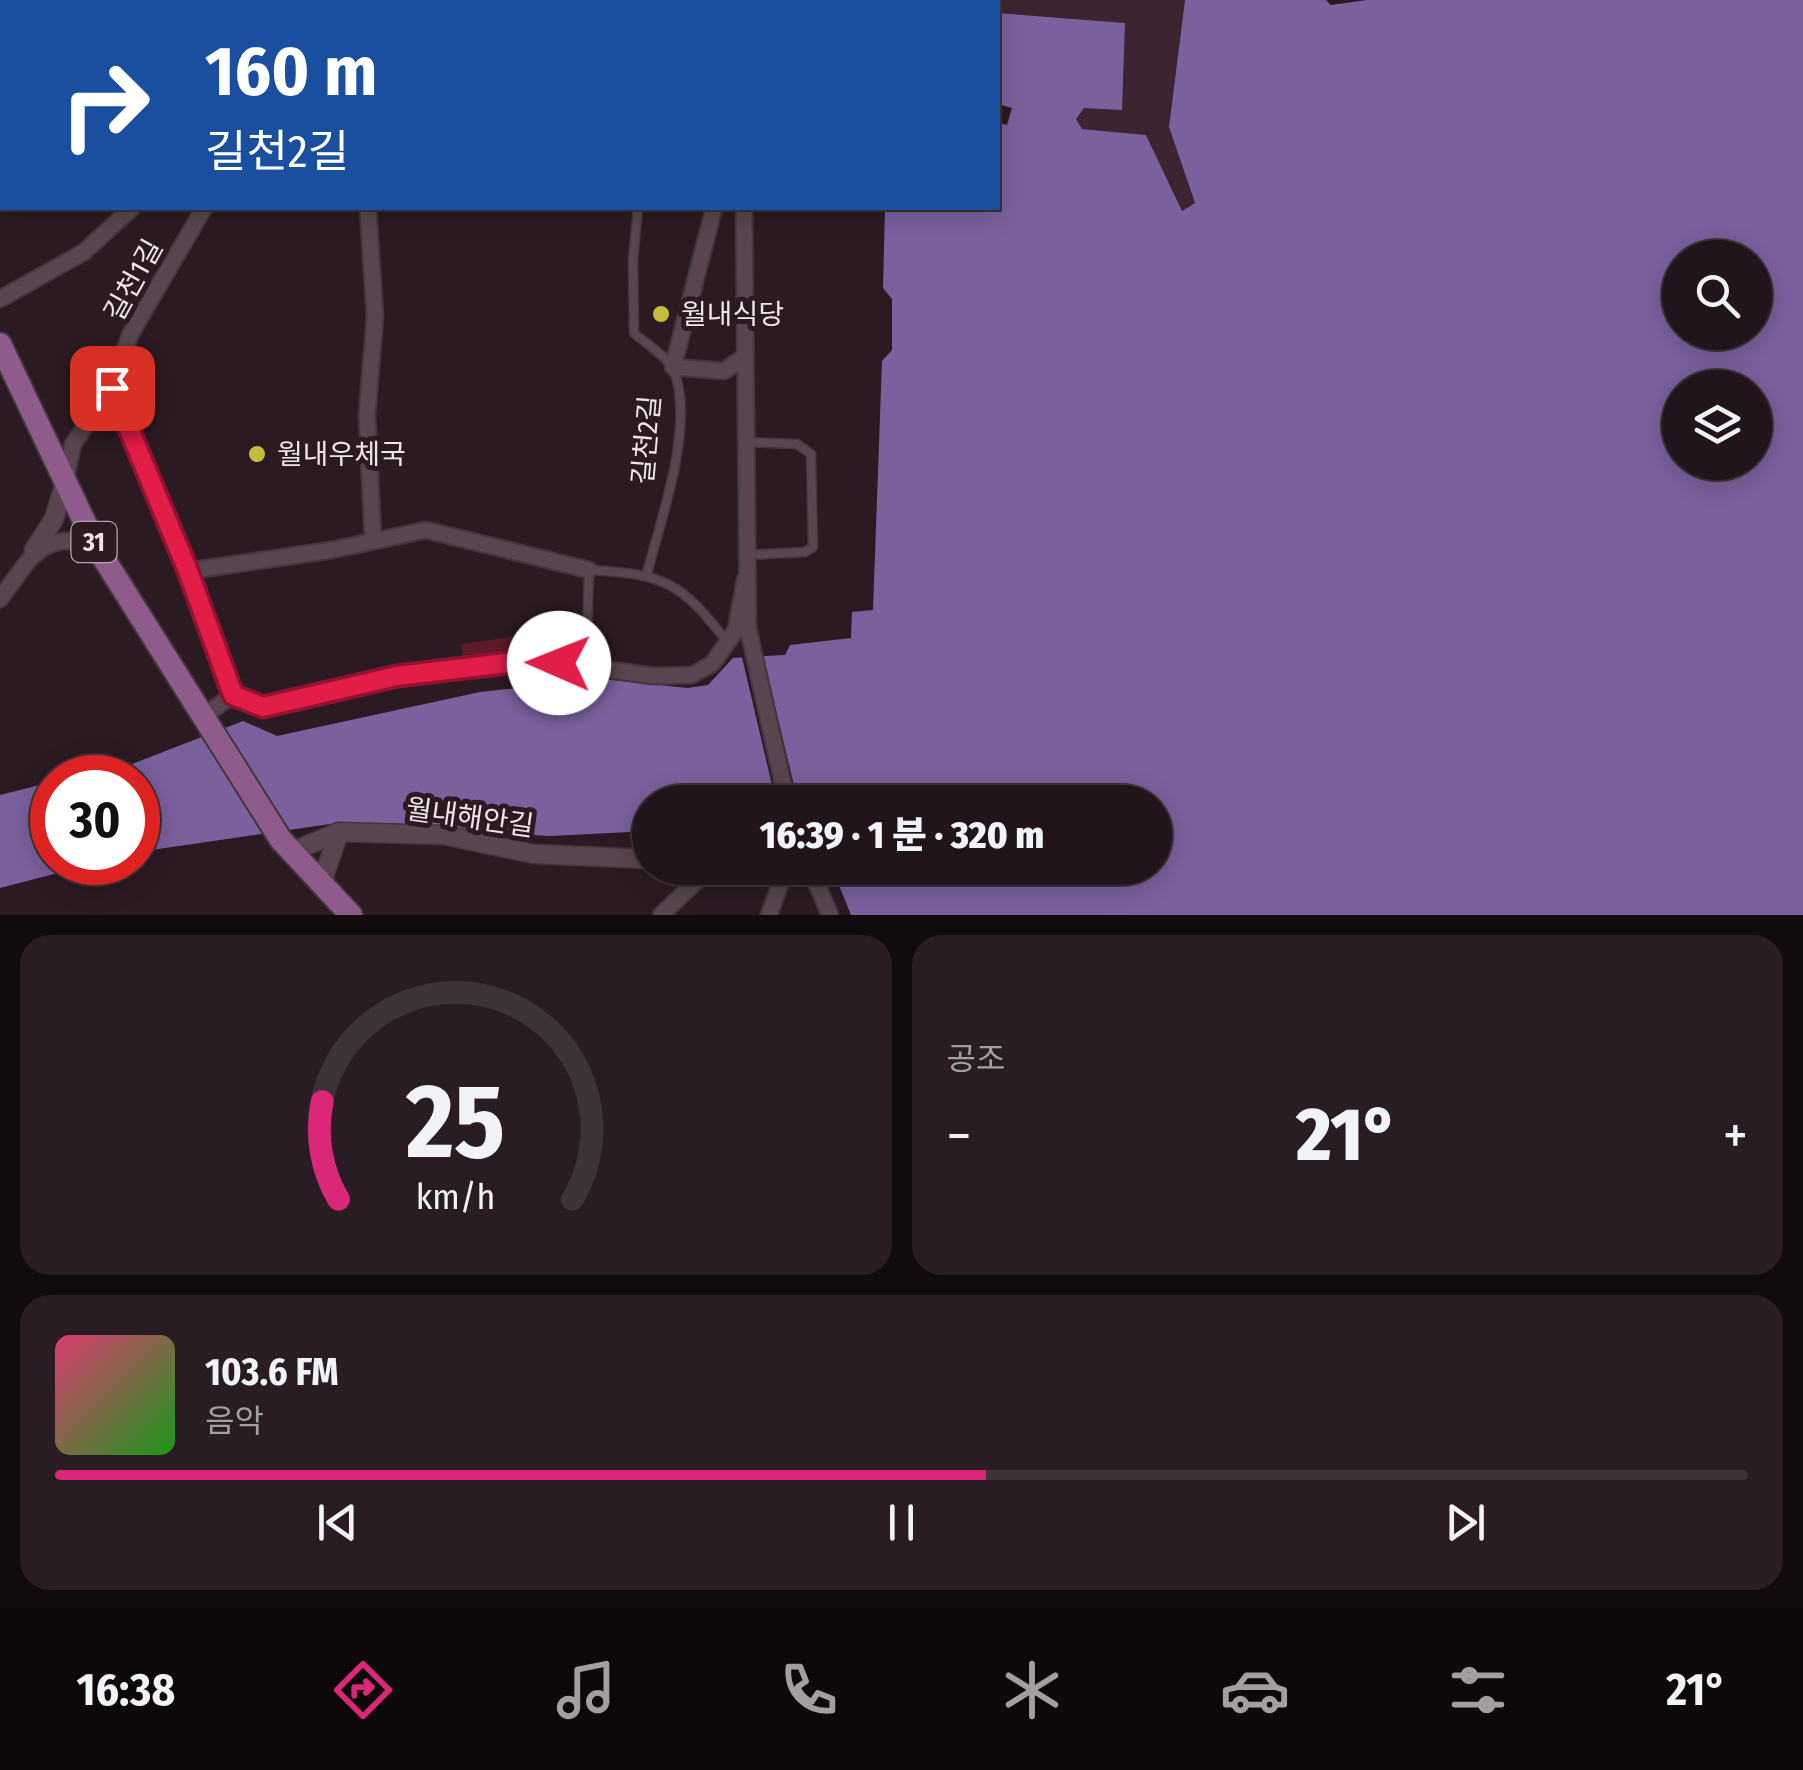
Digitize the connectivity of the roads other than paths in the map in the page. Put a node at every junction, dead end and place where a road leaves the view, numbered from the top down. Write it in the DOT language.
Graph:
graph roads {
  1 [pos="130,210"];
  2 [pos="203,210"];
  3 [pos="368,210"];
  4 [pos="638,210"];
  5 [pos="713,210"];
  6 [pos="744,210"];
  7 [pos="0,299"];
  8 [pos="0,344"];
  9 [pos="745,356"];
  10 [pos="673,367"];
  11 [pos="112,388"];
  12 [pos="745,442"];
  13 [pos="64,486"];
  14 [pos="373,538"];
  15 [pos="96,546"];
  16 [pos="34,550"];
  17 [pos="745,556"];
  18 [pos="589,570"];
  19 [pos="188,571"];
  20 [pos="647,573"];
  21 [pos="745,580"];
  22 [pos="0,599"];
  23 [pos="728,643"];
  24 [pos="586,667"];
  25 [pos="233,695"];
  26 [pos="208,721"];
  27 [pos="784,785"];
  28 [pos="339,832"];
  29 [pos="286,846"];
  30 [pos="632,859"];
  31 [pos="320,885"];
  32 [pos="692,885"];
  33 [pos="785,885"];
  34 [pos="817,885"];
  35 [pos="350,915"];
  36 [pos="661,915"];
  37 [pos="769,915"];
  38 [pos="830,915"];
  1 -- 7 [label="street"];
  2 -- 11 [label="street, 길천1길"];
  3 -- 14 [label="street"];
  4 -- 10 [label="lane, 길천2길"];
  5 -- 10 [label="street"];
  6 -- 9 [label="street"];
  8 -- 13 [label="main road, 31"];
  9 -- 10 [label="street"];
  9 -- 12 [label="street"];
  10 -- 20 [label="lane, 길천2길"];
  11 -- 13 [label="street, 길천1길"];
  11 -- 19 [label="street"];
  12 -- 17 [label="street"];
  12 -- 17 [label="lane"];
  13 -- 15 [label="main road, 31"];
  13 -- 16 [label="street"];
  14 -- 18 [label="street"];
  14 -- 19 [label="street"];
  15 -- 16 [label="street"];
  15 -- 26 [label="main road, 31"];
  16 -- 22 [label="street"];
  17 -- 21 [label="street"];
  18 -- 20 [label="lane"];
  18 -- 24 [label="lane"];
  19 -- 25 [label="street"];
  20 -- 23 [label="lane"];
  21 -- 23 [label="street"];
  21 -- 27 [label="street"];
  23 -- 24 [label="street"];
  24 -- 25 [label="street"];
  25 -- 26 [label="street"];
  26 -- 29 [label="main road, 31"];
  28 -- 29 [label="street"];
  28 -- 30 [label="street, 월내해안길"];
  28 -- 31 [label="street"];
  29 -- 31 [label="main road"];
  31 -- 35 [label="main road"];
  32 -- 36 [label="street"];
  33 -- 37 [label="street"];
  34 -- 38 [label="street"];
}
